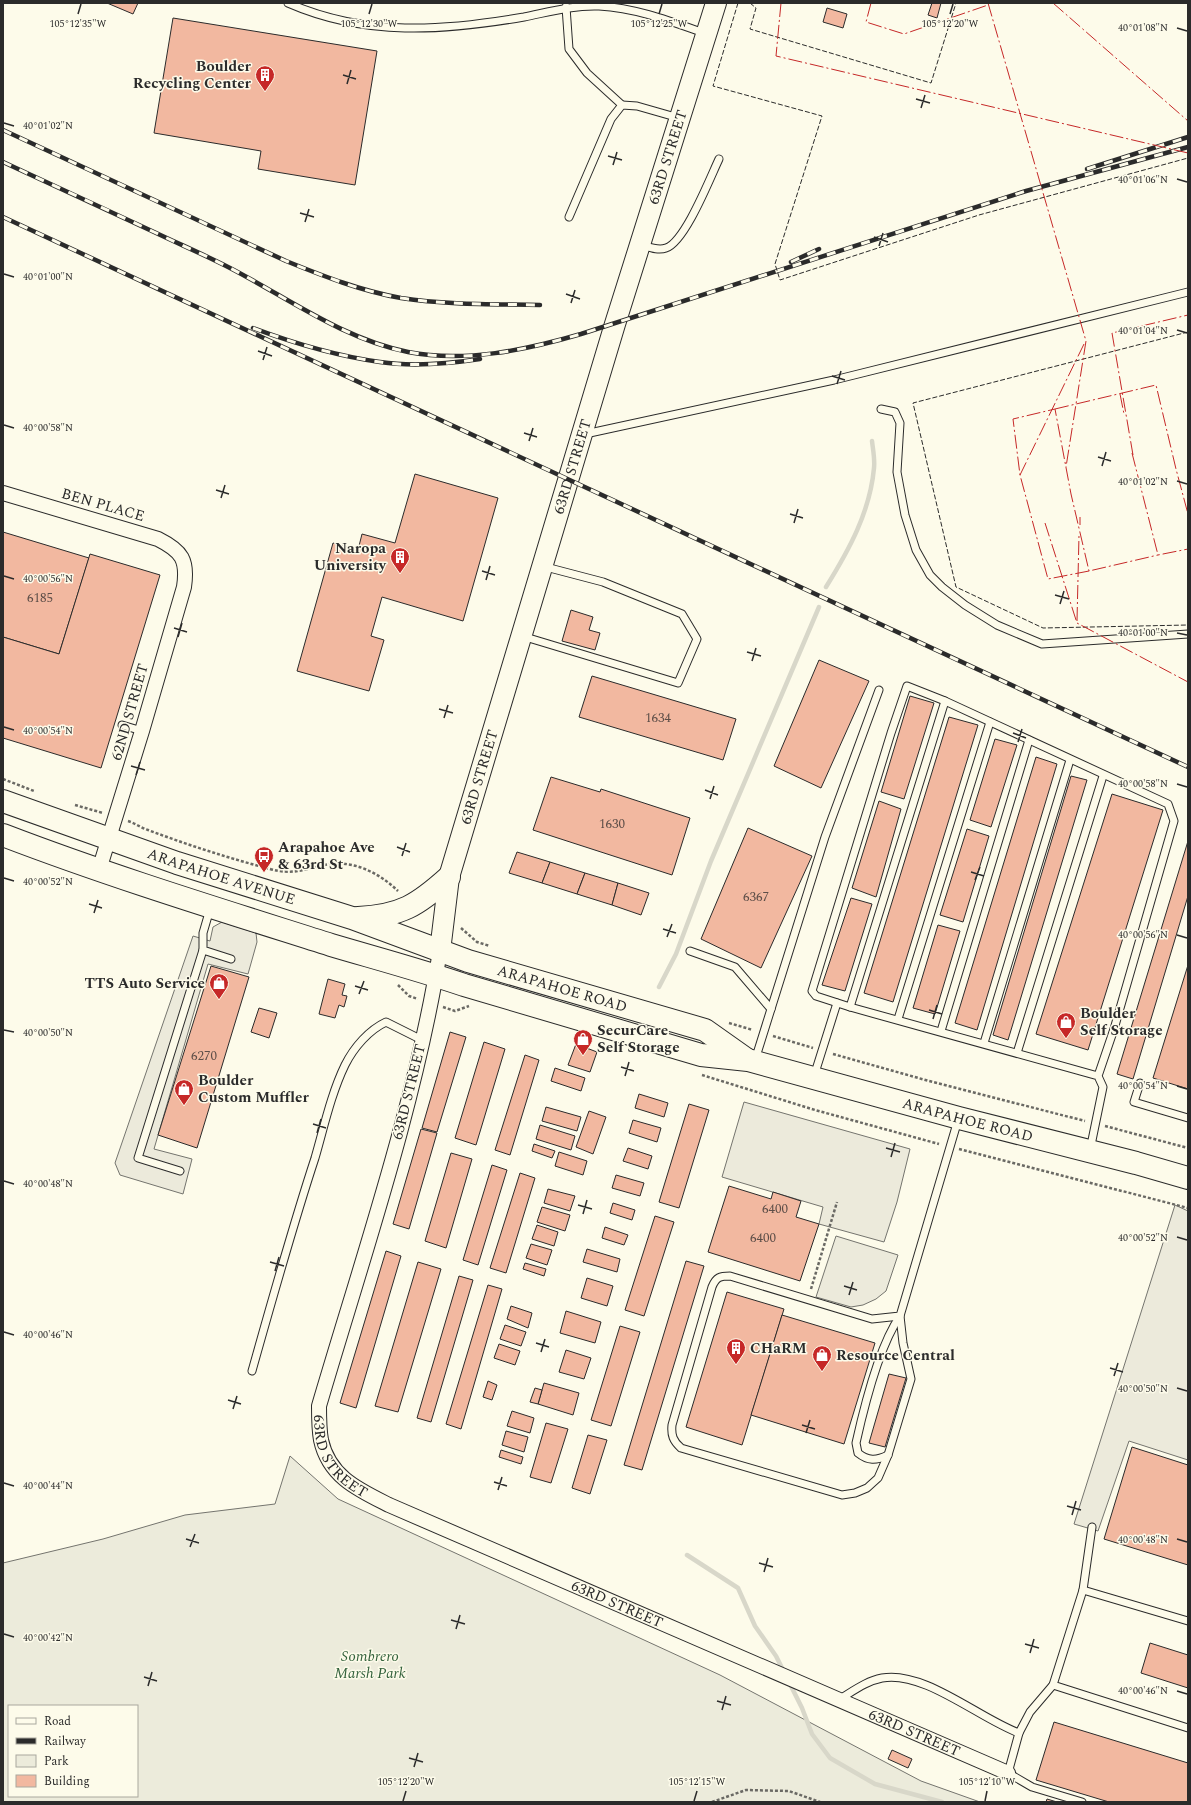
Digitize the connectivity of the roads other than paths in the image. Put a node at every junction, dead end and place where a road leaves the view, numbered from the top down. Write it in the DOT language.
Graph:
graph roads {
  1 [pos="288,3"];
  2 [pos="716,3"];
  3 [pos="566,7"];
  4 [pos="706,34"];
  5 [pos="622,105"];
  6 [pos="680,118"];
  7 [pos="719,159"];
  8 [pos="569,217"];
  9 [pos="639,245"];
  10 [pos="1188,292"];
  11 [pos="882,409"];
  12 [pos="582,435"];
  13 [pos="3,493"];
  14 [pos="185,562"];
  15 [pos="542,566"];
  16 [pos="1188,634"];
  17 [pos="522,636"];
  18 [pos="879,690"];
  19 [pos="945,701"];
  20 [pos="990,722"];
  21 [pos="122,725"];
  22 [pos="142,732"];
  23 [pos="1029,740"];
  24 [pos="1070,760"];
  25 [pos="1104,776"];
  26 [pos="3,801"];
  27 [pos="3,835"];
  28 [pos="109,840"];
  29 [pos="99,870"];
  30 [pos="449,876"];
  31 [pos="210,906"];
  32 [pos="352,918"];
  33 [pos="203,950"];
  34 [pos="440,950"];
  35 [pos="690,951"];
  36 [pos="230,959"];
  37 [pos="436,975"];
  38 [pos="837,1002"];
  39 [pos="850,1007"];
  40 [pos="771,1009"];
  41 [pos="898,1019"];
  42 [pos="941,1031"];
  43 [pos="422,1040"];
  44 [pos="984,1043"];
  45 [pos="1018,1053"];
  46 [pos="751,1061"];
  47 [pos="1098,1076"];
  48 [pos="814,1078"];
  49 [pos="1140,1083"];
  50 [pos="959,1118"];
  51 [pos="1188,1118"];
  52 [pos="1090,1152"];
  53 [pos="180,1170"];
  54 [pos="1187,1175"];
  55 [pos="900,1316"];
  56 [pos="252,1371"];
  57 [pos="888,1455"];
  58 [pos="1092,1527"];
  59 [pos="1083,1590"];
  60 [pos="1188,1621"];
  61 [pos="1053,1685"];
  62 [pos="838,1700"];
  63 [pos="1188,1728"];
  64 [pos="1019,1733"];
  65 [pos="1008,1773"];
  66 [pos="1082,1802"];
  1 -- 3 [label="lane"];
  2 -- 4 [label="street, 63RD STREET"];
  3 -- 4 [label="lane"];
  3 -- 5 [label="lane"];
  4 -- 6 [label="street, 63RD STREET"];
  5 -- 6 [label="lane"];
  5 -- 8 [label="lane"];
  6 -- 9 [label="street, 63RD STREET"];
  7 -- 9 [label="lane"];
  9 -- 12 [label="street, 63RD STREET"];
  10 -- 12 [label="lane"];
  11 -- 16 [label="lane"];
  12 -- 15 [label="street, 63RD STREET"];
  13 -- 14 [label="street, BEN PLACE"];
  14 -- 22 [label="street, 62ND STREET"];
  15 -- 17 [label="street, 63RD STREET"];
  15 -- 17 [label="lane"];
  17 -- 30 [label="street, 63RD STREET"];
  18 -- 40 [label="lane"];
  19 -- 20 [label="lane"];
  19 -- 38 [label="lane"];
  19 -- 39 [label="lane"];
  20 -- 23 [label="lane"];
  20 -- 41 [label="lane"];
  21 -- 22 [label="lane"];
  22 -- 28 [label="street, 62ND STREET"];
  23 -- 24 [label="lane"];
  23 -- 42 [label="lane"];
  24 -- 25 [label="lane"];
  24 -- 44 [label="lane"];
  25 -- 45 [label="lane"];
  25 -- 47 [label="lane"];
  26 -- 28 [label="main road, ARAPAHOE AVENUE"];
  27 -- 29 [label="main road, ARAPAHOE AVENUE"];
  28 -- 29 [label="street, 62ND STREET"];
  28 -- 32 [label="main road, ARAPAHOE AVENUE"];
  29 -- 31 [label="main road, ARAPAHOE AVENUE"];
  30 -- 32 [label="main road"];
  30 -- 34 [label="street, 63RD STREET"];
  31 -- 33 [label="lane"];
  31 -- 37 [label="main road, ARAPAHOE AVENUE"];
  32 -- 34 [label="main road, ARAPAHOE AVENUE"];
  33 -- 36 [label="lane"];
  33 -- 53 [label="lane"];
  34 -- 37 [label="street, 63RD STREET"];
  34 -- 46 [label="main road, ARAPAHOE ROAD"];
  35 -- 40 [label="lane"];
  37 -- 43 [label="street, 63RD STREET"];
  37 -- 46 [label="main road, ARAPAHOE ROAD"];
  38 -- 39 [label="lane"];
  38 -- 48 [label="lane"];
  39 -- 41 [label="lane"];
  40 -- 46 [label="lane"];
  41 -- 42 [label="lane"];
  42 -- 44 [label="lane"];
  43 -- 56 [label="lane"];
  43 -- 62 [label="street, 63RD STREET"];
  44 -- 45 [label="lane"];
  45 -- 47 [label="lane"];
  46 -- 48 [label="main road, ARAPAHOE ROAD"];
  47 -- 52 [label="lane"];
  48 -- 50 [label="main road, ARAPAHOE ROAD"];
  49 -- 51 [label="lane"];
  50 -- 52 [label="main road, ARAPAHOE ROAD"];
  50 -- 55 [label="lane"];
  52 -- 54 [label="main road, ARAPAHOE ROAD"];
  55 -- 57 [label="lane"];
  55 -- 57 [label="lane"];
  55 -- 57 [label="lane"];
  58 -- 59 [label="lane"];
  59 -- 60 [label="lane"];
  59 -- 61 [label="lane"];
  61 -- 63 [label="lane"];
  61 -- 64 [label="lane"];
  62 -- 64 [label="lane"];
  62 -- 65 [label="street, 63RD STREET"];
  64 -- 65 [label="lane"];
  65 -- 66 [label="lane"];
}
